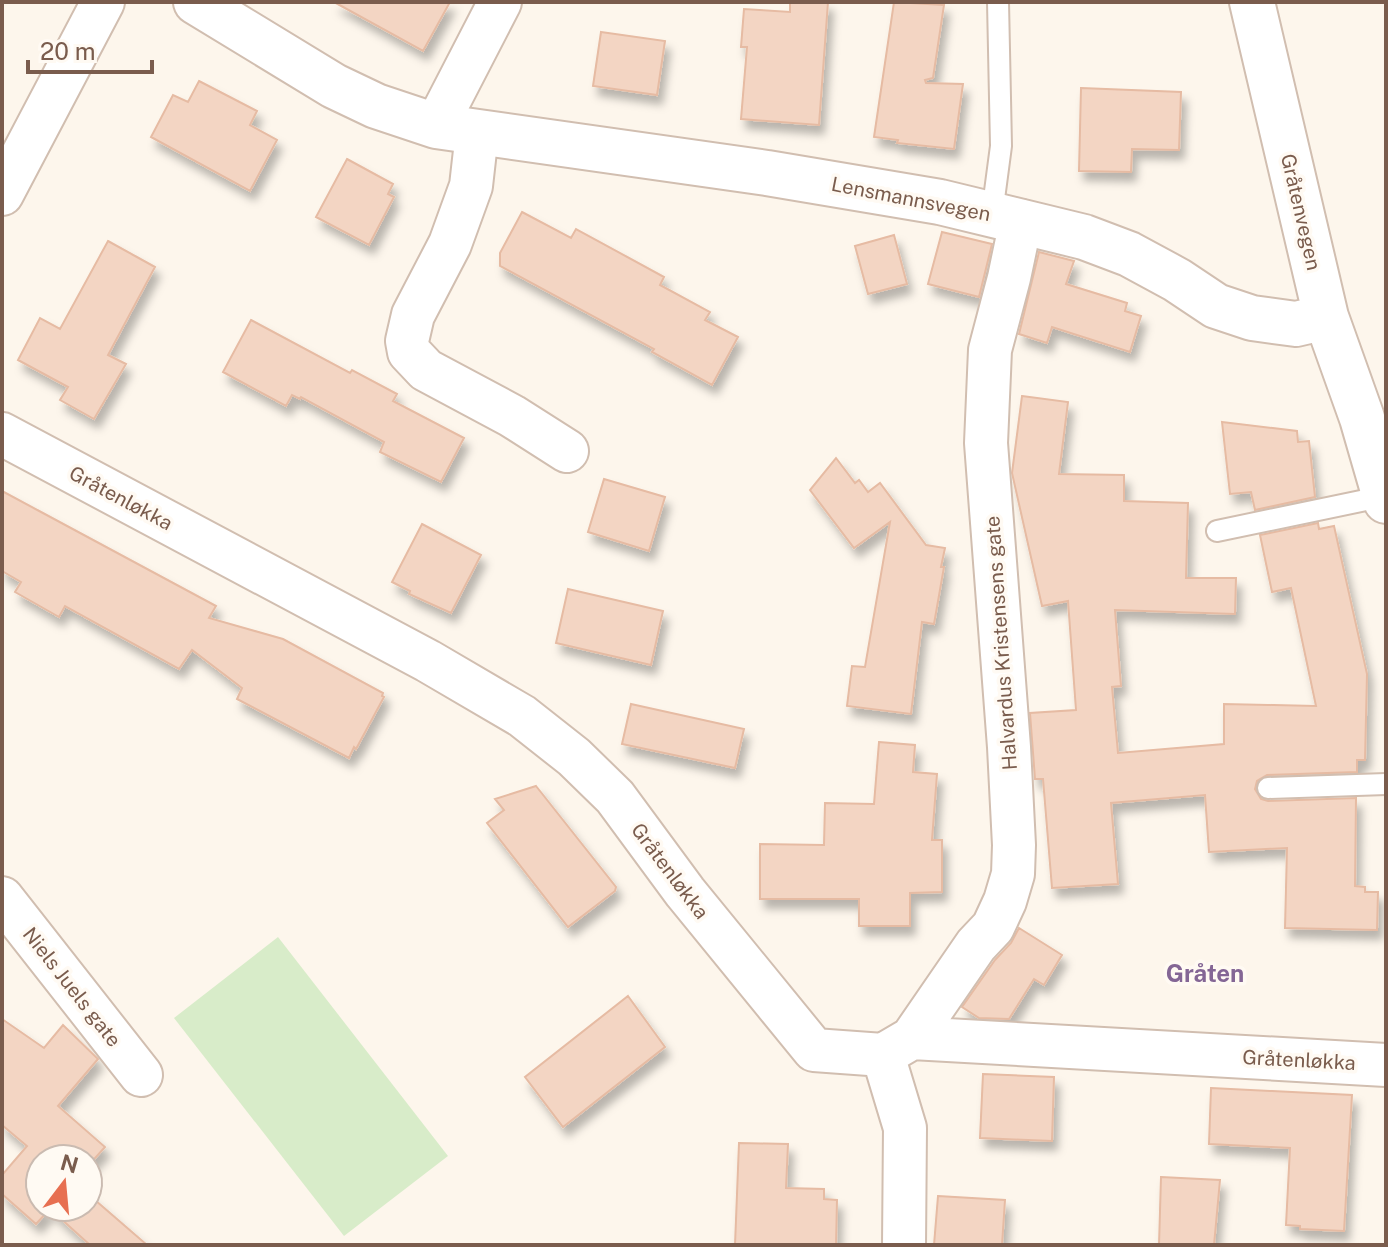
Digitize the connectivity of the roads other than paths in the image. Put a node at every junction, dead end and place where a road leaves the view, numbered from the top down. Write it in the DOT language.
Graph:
graph roads {
  1 [pos="103,2"];
  2 [pos="196,2"];
  3 [pos="500,2"];
  4 [pos="998,2"];
  5 [pos="1252,2"];
  6 [pos="456,130"];
  7 [pos="2,194"];
  8 [pos="1006,217"];
  9 [pos="1326,317"];
  10 [pos="1374,415"];
  11 [pos="2,434"];
  12 [pos="567,451"];
  13 [pos="1385,498"];
  14 [pos="1217,531"];
  15 [pos="1386,784"];
  16 [pos="1268,788"];
  17 [pos="2,898"];
  18 [pos="898,1047"];
  19 [pos="1386,1065"];
  20 [pos="141,1075"];
  21 [pos="904,1245"];
  1 -- 7 [label="street"];
  2 -- 6 [label="street, Lensmannsvegen"];
  3 -- 6 [label="street"];
  4 -- 8 [label="lane"];
  5 -- 9 [label="street, Gråtenvegen"];
  6 -- 8 [label="street, Lensmannsvegen"];
  6 -- 12 [label="street"];
  8 -- 9 [label="street, Lensmannsvegen"];
  8 -- 18 [label="street, Halvardus Kristensens gate"];
  9 -- 10 [label="street, Gråtenvegen"];
  10 -- 13 [label="street, Gråtenvegen"];
  11 -- 18 [label="street, Gråtenløkka"];
  13 -- 14 [label="lane"];
  15 -- 16 [label="lane"];
  17 -- 20 [label="street, Niels Juels gate"];
  18 -- 19 [label="street, Gråtenløkka"];
  18 -- 21 [label="street"];
}
